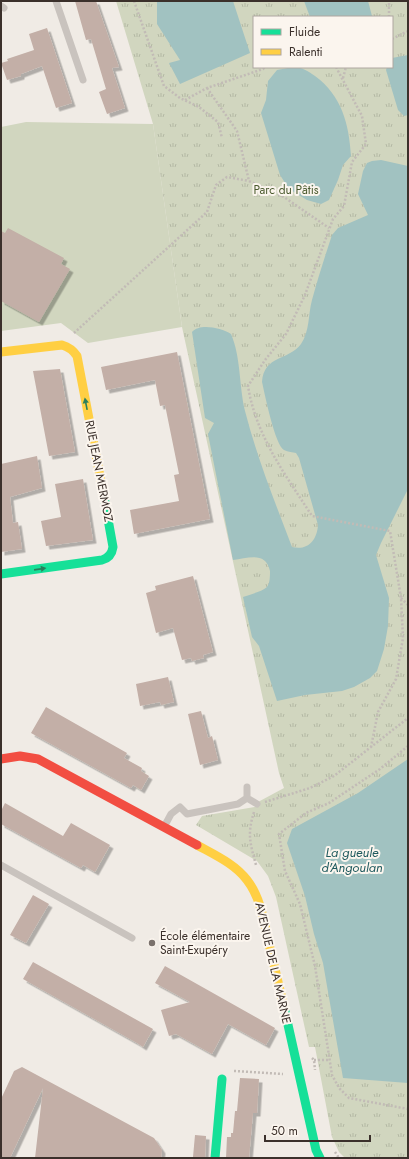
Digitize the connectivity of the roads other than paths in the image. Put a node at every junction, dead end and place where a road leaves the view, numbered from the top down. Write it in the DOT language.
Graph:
graph roads {
  1 [pos="56,1"];
  2 [pos="84,80"];
  3 [pos="1,352"];
  4 [pos="1,574"];
  5 [pos="1,759"];
  6 [pos="247,787"];
  7 [pos="247,798"];
  8 [pos="257,804"];
  9 [pos="164,827"];
  10 [pos="1,865"];
  11 [pos="132,938"];
  12 [pos="222,1079"];
  13 [pos="215,1158"];
  14 [pos="320,1158"];
  1 -- 2 [label="lane"];
  4 -- 3 [label="street, RUE JEAN MERMOZ, one-way"];
  5 -- 9 [label="street, AVENUE DE LA MARNE"];
  6 -- 7 [label="lane"];
  7 -- 8 [label="lane"];
  7 -- 9 [label="lane"];
  9 -- 14 [label="street, AVENUE DE LA MARNE"];
  10 -- 11 [label="lane"];
  12 -- 13 [label="street"];
}
